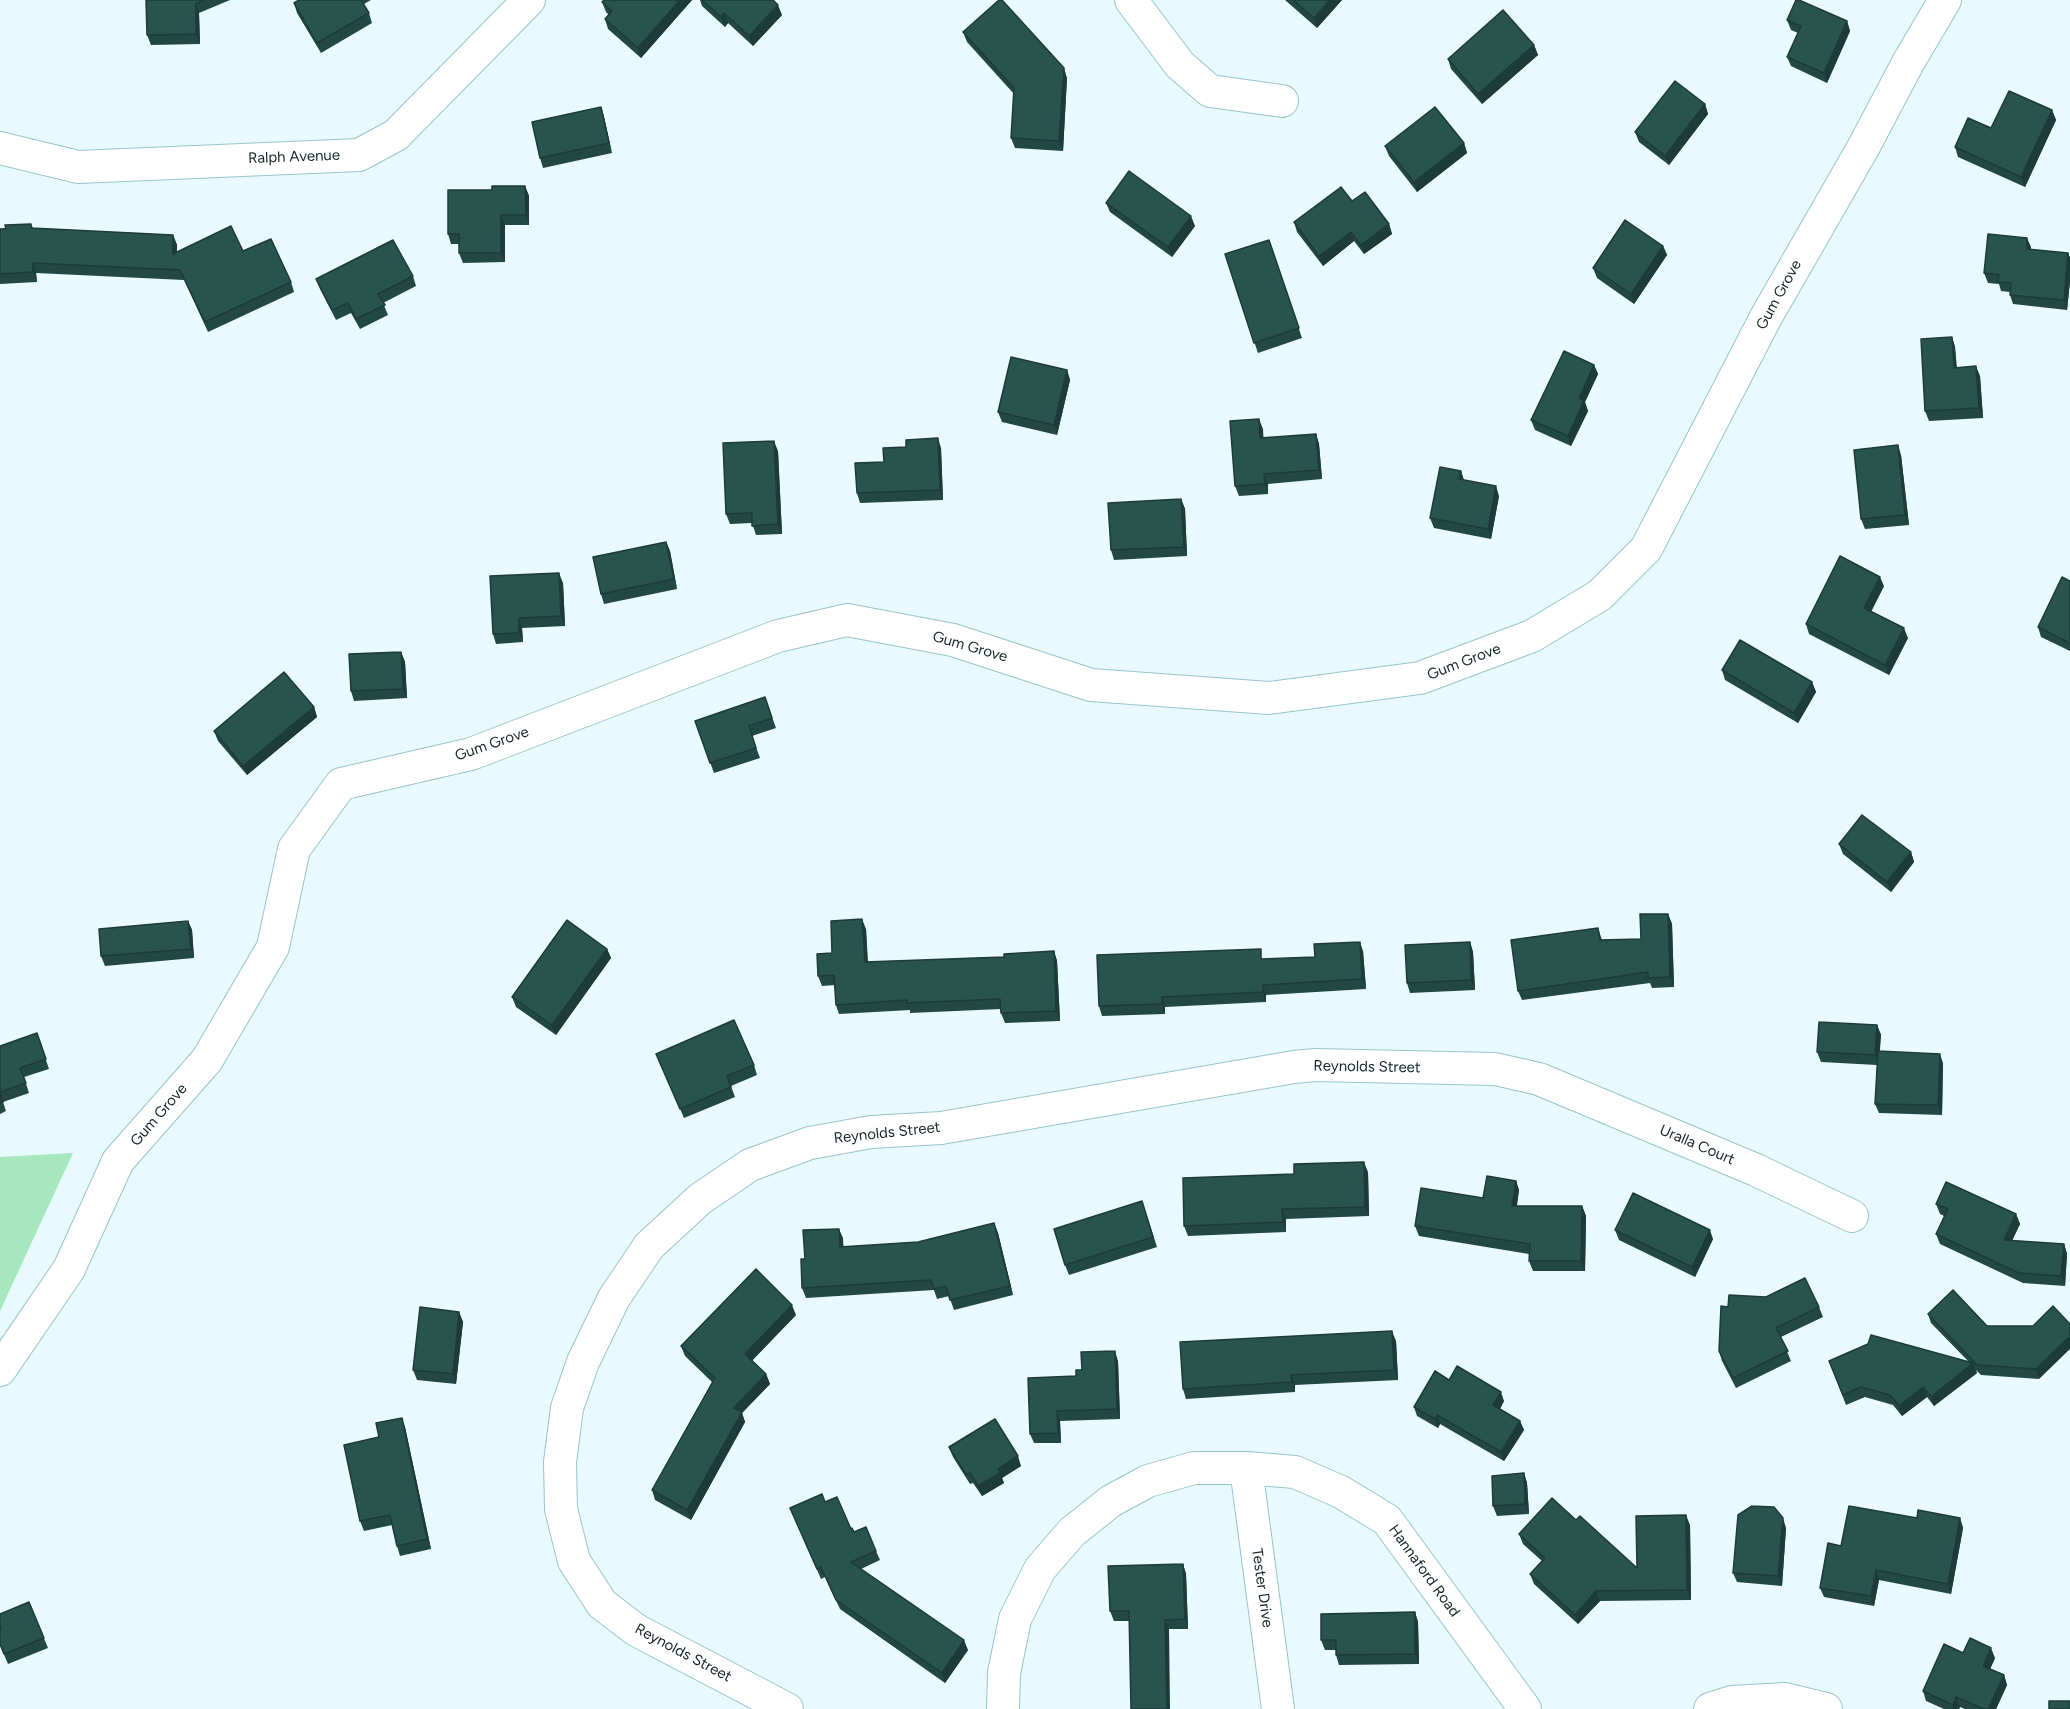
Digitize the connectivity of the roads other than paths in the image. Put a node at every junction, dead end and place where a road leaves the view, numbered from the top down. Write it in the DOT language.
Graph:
graph roads {
  1 [pos="529,0"];
  2 [pos="1131,0"];
  3 [pos="1945,0"];
  4 [pos="1282,101"];
  5 [pos="0,148"];
  6 [pos="1539,1079"];
  7 [pos="1852,1216"];
  8 [pos="0,1370"];
  9 [pos="1246,1468"];
  10 [pos="787,1709"];
  11 [pos="1003,1709"];
  12 [pos="1278,1709"];
  13 [pos="1525,1709"];
  14 [pos="1710,1709"];
  15 [pos="1826,1709"];
  1 -- 5 [label="street, Ralph Avenue"];
  2 -- 4 [label="street"];
  3 -- 8 [label="street, Gum Grove"];
  6 -- 7 [label="street, Uralla Court"];
  6 -- 10 [label="street, Reynolds Street"];
  9 -- 11 [label="street, Hannaford Road"];
  9 -- 12 [label="street, Tester Drive"];
  9 -- 13 [label="street, Hannaford Road"];
  14 -- 15 [label="street"];
}
